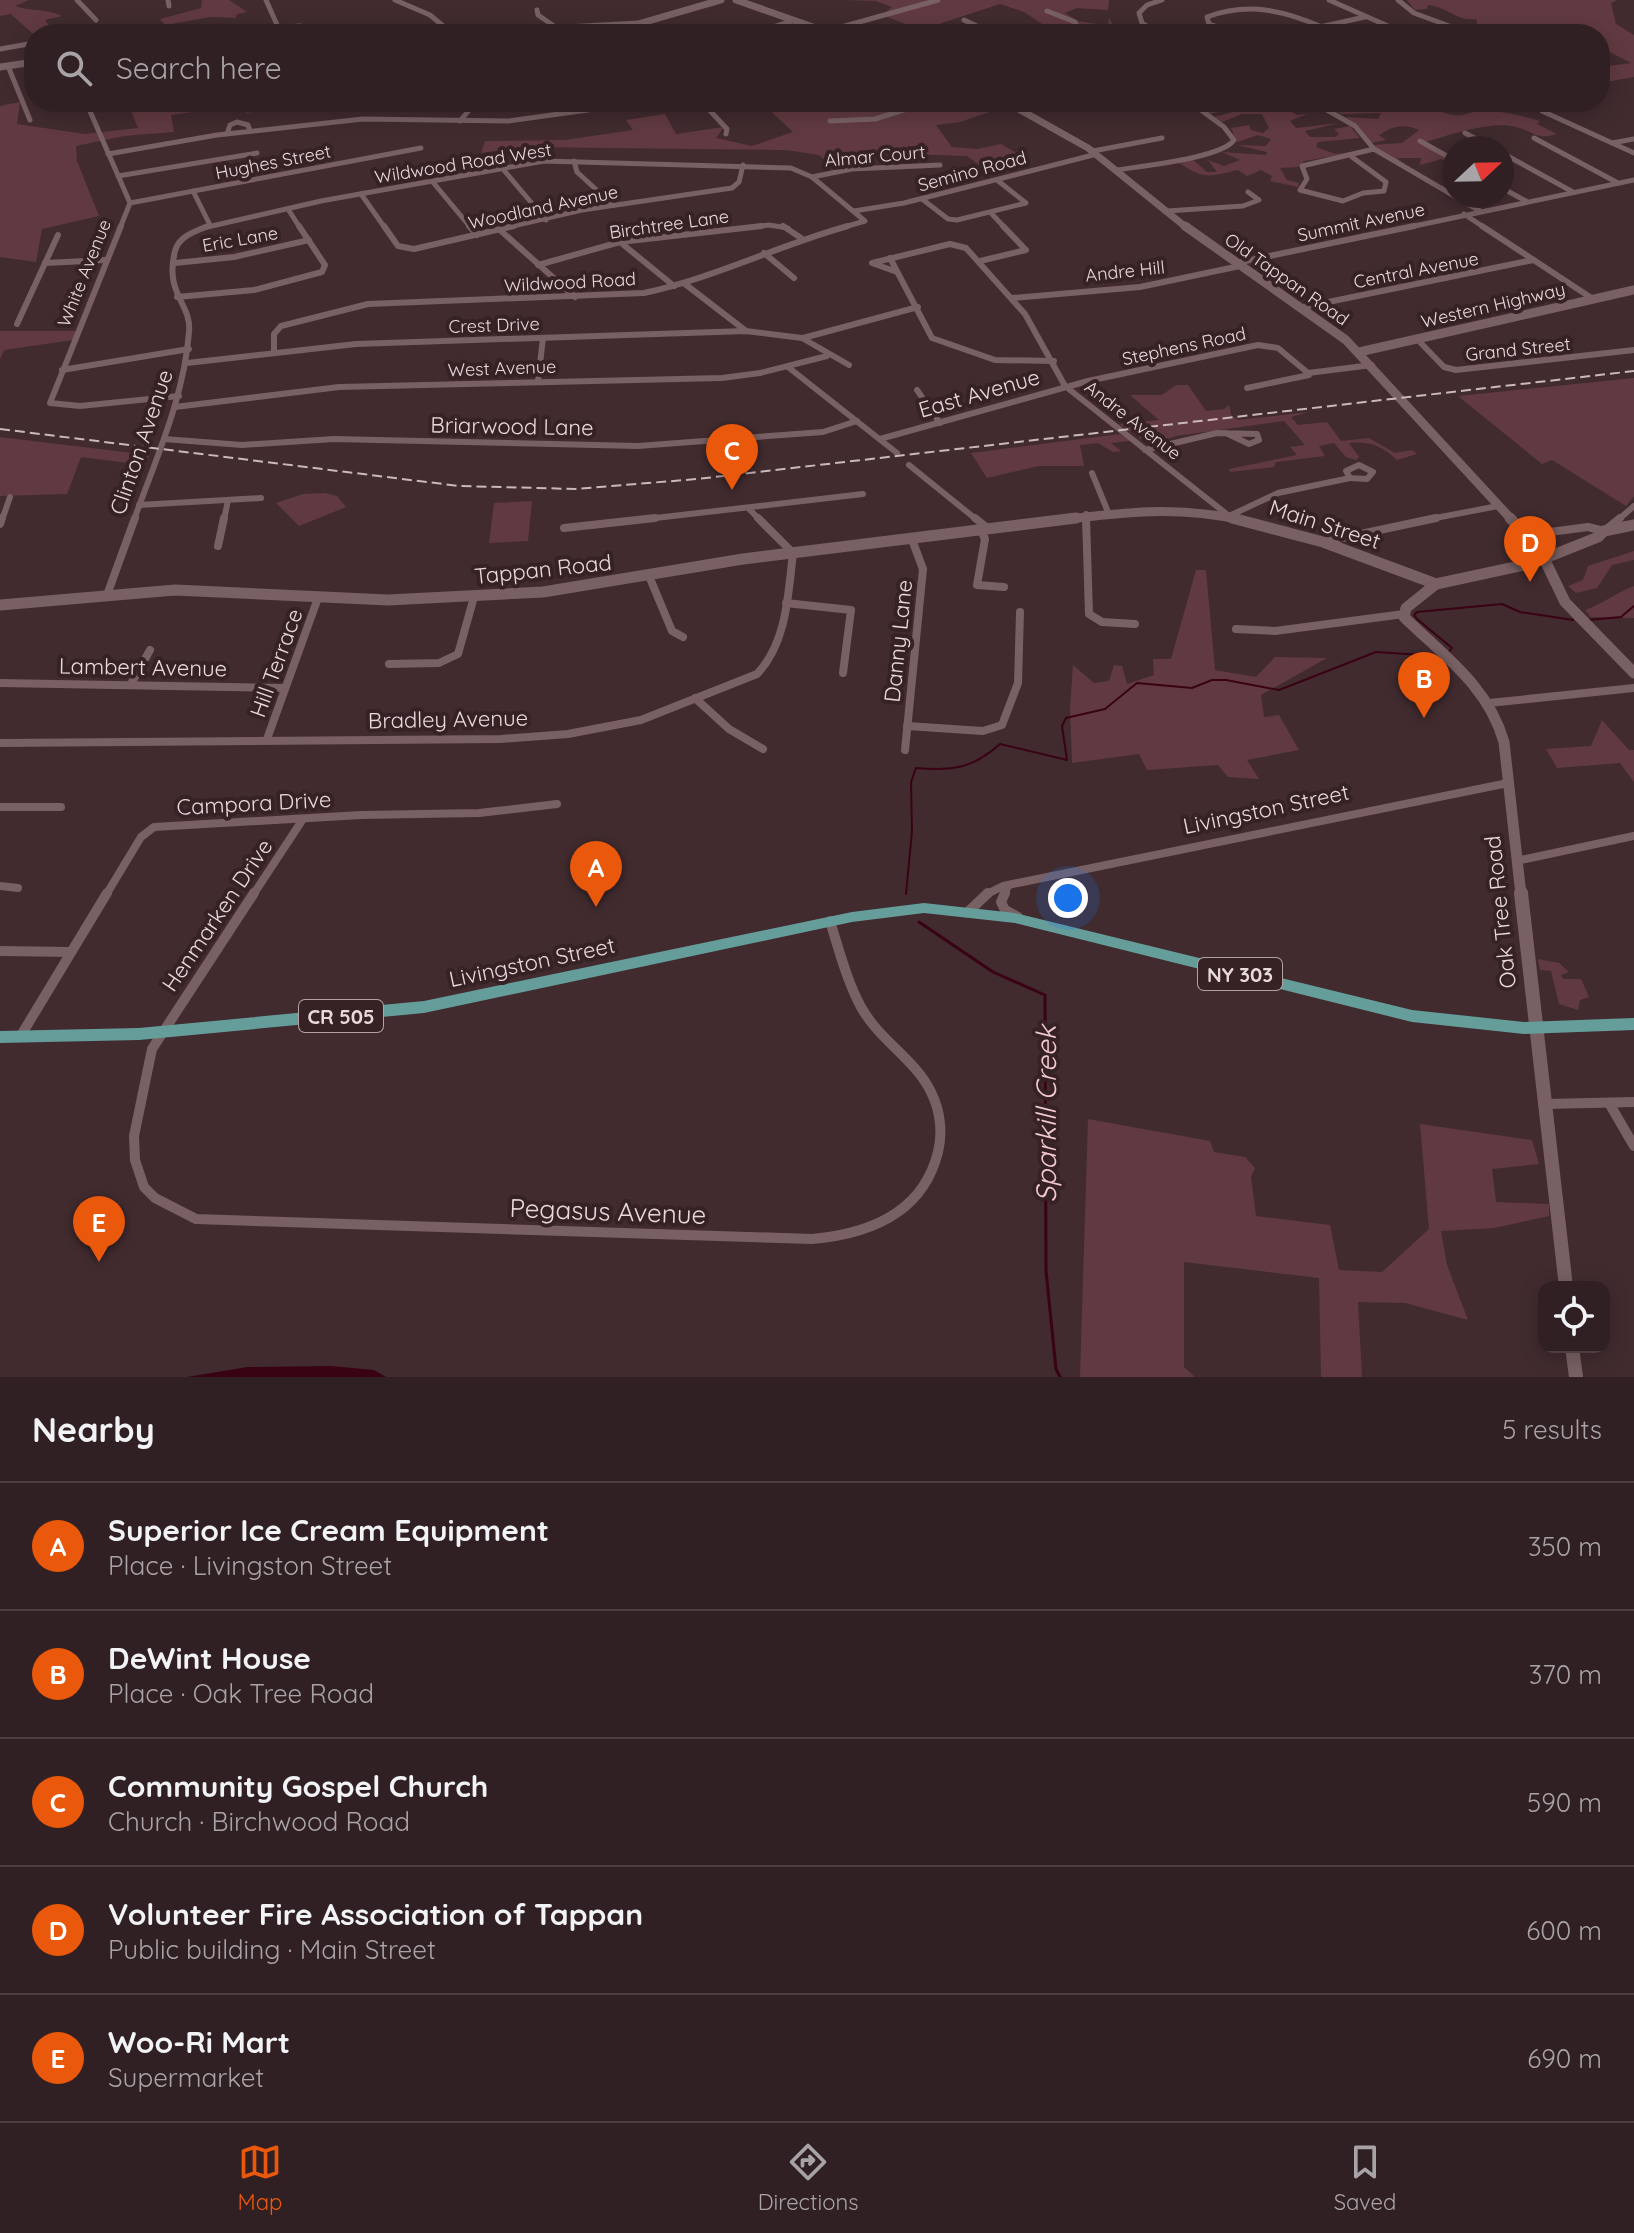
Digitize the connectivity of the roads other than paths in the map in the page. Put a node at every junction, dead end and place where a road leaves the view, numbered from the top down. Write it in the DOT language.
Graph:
graph roads {
  1 [pos="77,0"];
  2 [pos="266,0"];
  3 [pos="395,0"];
  4 [pos="721,0"];
  5 [pos="736,0"];
  6 [pos="938,0"];
  7 [pos="1147,0"];
  8 [pos="1162,0"];
  9 [pos="1329,0"];
  10 [pos="1398,0"];
  11 [pos="1154,2"];
  12 [pos="537,10"];
  13 [pos="1047,11"];
  14 [pos="1366,16"];
  15 [pos="96,20"];
  16 [pos="795,20"];
  17 [pos="964,20"];
  18 [pos="277,24"];
  19 [pos="442,24"];
  20 [pos="551,24"];
  21 [pos="628,24"];
  22 [pos="782,24"];
  23 [pos="806,24"];
  24 [pos="859,24"];
  25 [pos="973,24"];
  26 [pos="1077,24"];
  27 [pos="1146,24"];
  28 [pos="1209,24"];
  29 [pos="1315,24"];
  30 [pos="1334,24"];
  31 [pos="1384,24"];
  32 [pos="1444,24"];
  33 [pos="24,45"];
  34 [pos="0,49"];
  35 [pos="24,64"];
  36 [pos="4,67"];
  37 [pos="24,108"];
  38 [pos="26,112"];
  39 [pos="90,112"];
  40 [pos="468,112"];
  41 [pos="578,112"];
  42 [pos="711,112"];
  43 [pos="897,112"];
  44 [pos="1024,112"];
  45 [pos="1204,112"];
  46 [pos="1330,112"];
  47 [pos="1544,112"];
  48 [pos="30,120"];
  49 [pos="460,121"];
  50 [pos="830,121"];
  51 [pos="250,131"];
  52 [pos="1465,133"];
  53 [pos="227,134"];
  54 [pos="726,134"];
  55 [pos="1471,136"];
  56 [pos="1162,138"];
  57 [pos="1534,138"];
  58 [pos="1634,139"];
  59 [pos="1420,141"];
  60 [pos="1611,143"];
  61 [pos="421,148"];
  62 [pos="1374,149"];
  63 [pos="257,153"];
  64 [pos="1095,153"];
  65 [pos="1442,153"];
  66 [pos="1634,153"];
  67 [pos="108,154"];
  68 [pos="1352,157"];
  69 [pos="1514,160"];
  70 [pos="574,161"];
  71 [pos="743,165"];
  72 [pos="940,165"];
  73 [pos="502,168"];
  74 [pos="1117,170"];
  75 [pos="118,176"];
  76 [pos="812,177"];
  77 [pos="997,180"];
  78 [pos="432,181"];
  79 [pos="1633,181"];
  80 [pos="1618,183"];
  81 [pos="193,191"];
  82 [pos="1248,192"];
  83 [pos="1573,192"];
  84 [pos="361,194"];
  85 [pos="1514,195"];
  86 [pos="922,199"];
  87 [pos="1527,202"];
  88 [pos="130,203"];
  89 [pos="613,205"];
  90 [pos="288,209"];
  91 [pos="854,211"];
  92 [pos="1167,211"];
  93 [pos="1480,211"];
  94 [pos="991,213"];
  95 [pos="1464,214"];
  96 [pos="546,220"];
  97 [pos="210,225"];
  98 [pos="500,230"];
  99 [pos="58,235"];
  100 [pos="477,235"];
  101 [pos="801,238"];
  102 [pos="309,240"];
  103 [pos="620,242"];
  104 [pos="764,253"];
  105 [pos="890,258"];
  106 [pos="106,260"];
  107 [pos="1533,260"];
  108 [pos="980,261"];
  109 [pos="45,263"];
  110 [pos="175,263"];
  111 [pos="1238,264"];
  112 [pos="538,265"];
  113 [pos="897,272"];
  114 [pos="794,278"];
  115 [pos="685,284"];
  116 [pos="674,286"];
  117 [pos="1634,290"];
  118 [pos="177,297"];
  119 [pos="575,297"];
  120 [pos="1012,298"];
  121 [pos="1593,299"];
  122 [pos="918,307"];
  123 [pos="1304,307"];
  124 [pos="17,324"];
  125 [pos="746,331"];
  126 [pos="543,338"];
  127 [pos="802,338"];
  128 [pos="1417,339"];
  129 [pos="189,349"];
  130 [pos="1634,350"];
  131 [pos="274,352"];
  132 [pos="1359,352"];
  133 [pos="827,356"];
  134 [pos="1054,361"];
  135 [pos="187,363"];
  136 [pos="849,365"];
  137 [pos="1372,365"];
  138 [pos="788,367"];
  139 [pos="62,370"];
  140 [pos="1315,373"];
  141 [pos="538,381"];
  142 [pos="1088,381"];
  143 [pos="1065,386"];
  144 [pos="1247,388"];
  145 [pos="917,390"];
  146 [pos="179,396"];
  147 [pos="175,407"];
  148 [pos="857,421"];
  149 [pos="940,423"];
  150 [pos="1226,433"];
  151 [pos="164,439"];
  152 [pos="880,439"];
  153 [pos="1145,450"];
  154 [pos="897,453"];
  155 [pos="909,465"];
  156 [pos="1092,473"];
  157 [pos="1350,478"];
  158 [pos="863,494"];
  159 [pos="10,497"];
  160 [pos="261,498"];
  161 [pos="228,500"];
  162 [pos="139,505"];
  163 [pos="1498,506"];
  164 [pos="1634,506"];
  165 [pos="749,509"];
  166 [pos="1108,512"];
  167 [pos="1086,514"];
  168 [pos="1229,516"];
  169 [pos="1620,519"];
  170 [pos="1634,523"];
  171 [pos="0,524"];
  172 [pos="982,527"];
  173 [pos="564,528"];
  174 [pos="1604,531"];
  175 [pos="1527,535"];
  176 [pos="911,537"];
  177 [pos="1323,542"];
  178 [pos="218,546"];
  179 [pos="793,553"];
  180 [pos="1546,558"];
  181 [pos="649,576"];
  182 [pos="1436,584"];
  183 [pos="1004,587"];
  184 [pos="107,595"];
  185 [pos="474,597"];
  186 [pos="318,598"];
  187 [pos="786,603"];
  188 [pos="0,605"];
  189 [pos="1020,612"];
  190 [pos="1404,614"];
  191 [pos="1135,624"];
  192 [pos="1236,629"];
  193 [pos="683,637"];
  194 [pos="150,650"];
  195 [pos="389,664"];
  196 [pos="843,673"];
  197 [pos="1634,673"];
  198 [pos="0,683"];
  199 [pos="131,684"];
  200 [pos="285,688"];
  201 [pos="1634,688"];
  202 [pos="695,698"];
  203 [pos="1489,703"];
  204 [pos="907,726"];
  205 [pos="267,739"];
  206 [pos="0,743"];
  207 [pos="763,749"];
  208 [pos="905,750"];
  209 [pos="1508,783"];
  210 [pos="557,804"];
  211 [pos="0,807"];
  212 [pos="61,807"];
  213 [pos="303,819"];
  214 [pos="134,828"];
  215 [pos="145,831"];
  216 [pos="1634,836"];
  217 [pos="1516,861"];
  218 [pos="1010,885"];
  219 [pos="0,886"];
  220 [pos="18,888"];
  221 [pos="969,911"];
  222 [pos="1022,920"];
  223 [pos="830,921"];
  224 [pos="1067,931"];
  225 [pos="0,951"];
  226 [pos="71,952"];
  227 [pos="1634,1024"];
  228 [pos="1536,1029"];
  229 [pos="160,1032"];
  230 [pos="0,1037"];
  231 [pos="20,1037"];
  232 [pos="1634,1102"];
  233 [pos="1609,1103"];
  234 [pos="1546,1104"];
  235 [pos="1634,1146"];
  236 [pos="1565,1281"];
  237 [pos="1573,1353"];
  238 [pos="1576,1377"];
  1 -- 15 [label="street"];
  2 -- 18 [label="street"];
  3 -- 19 [label="street"];
  4 -- 21 [label="street"];
  5 -- 16 [label="street"];
  6 -- 24 [label="street"];
  7 -- 11 [label="street"];
  8 -- 11 [label="street"];
  9 -- 14 [label="street"];
  10 -- 32 [label="street"];
  11 -- 27 [label="street"];
  12 -- 20 [label="street"];
  13 -- 26 [label="street"];
  14 -- 30 [label="street"];
  14 -- 31 [label="street"];
  16 -- 22 [label="street"];
  16 -- 23 [label="street"];
  17 -- 25 [label="street"];
  28 -- 29 [label="street"];
  33 -- 34 [label="street"];
  35 -- 36 [label="street"];
  36 -- 37 [label="street"];
  38 -- 48 [label="street"];
  39 -- 67 [label="street, White Avenue"];
  40 -- 49 [label="street"];
  41 -- 49 [label="street"];
  42 -- 54 [label="street"];
  43 -- 50 [label="street"];
  44 -- 64 [label="street, Old Tappan Road"];
  45 -- 74 [label="street"];
  46 -- 62 [label="street"];
  47 -- 60 [label="street"];
  49 -- 51 [label="street"];
  51 -- 53 [label="street"];
  51 -- 53 [label="street"];
  52 -- 55 [label="street"];
  53 -- 67 [label="street"];
  56 -- 64 [label="street, Semino Road"];
  57 -- 80 [label="street"];
  58 -- 60 [label="street"];
  59 -- 65 [label="street"];
  60 -- 66 [label="street"];
  61 -- 81 [label="street, Hughes Street"];
  62 -- 68 [label="street"];
  62 -- 93 [label="street"];
  63 -- 75 [label="street"];
  64 -- 74 [label="street, Old Tappan Road"];
  64 -- 77 [label="street, Semino Road"];
  67 -- 75 [label="street, White Avenue"];
  68 -- 68 [label="street"];
  69 -- 83 [label="street"];
  70 -- 71 [label="street, Wildwood Road West"];
  70 -- 73 [label="street, Wildwood Road West"];
  70 -- 89 [label="street"];
  71 -- 76 [label="street, Wildwood Road West"];
  71 -- 89 [label="street, Woodland Avenue"];
  72 -- 76 [label="street, Almar Court"];
  73 -- 78 [label="street, Wildwood Road West"];
  73 -- 96 [label="street"];
  74 -- 92 [label="street, Old Tappan Road"];
  75 -- 88 [label="street, White Avenue"];
  76 -- 91 [label="street, Wildwood Road West"];
  77 -- 86 [label="street, Semino Road"];
  77 -- 94 [label="street"];
  78 -- 84 [label="street, Wildwood Road West"];
  78 -- 100 [label="street"];
  79 -- 80 [label="street, Summit Avenue"];
  80 -- 83 [label="street, Summit Avenue"];
  81 -- 88 [label="street, Hughes Street"];
  81 -- 97 [label="street"];
  82 -- 92 [label="street"];
  83 -- 87 [label="street, Summit Avenue"];
  84 -- 90 [label="street, Wildwood Road West"];
  84 -- 100 [label="street, Woodland Avenue"];
  85 -- 87 [label="street"];
  86 -- 91 [label="street, Semino Road"];
  86 -- 94 [label="street"];
  87 -- 93 [label="street, Summit Avenue"];
  88 -- 106 [label="street, White Avenue"];
  89 -- 96 [label="street, Woodland Avenue"];
  90 -- 97 [label="street, Wildwood Road West"];
  90 -- 102 [label="street"];
  91 -- 101 [label="street, Wildwood Road"];
  92 -- 111 [label="street, Old Tappan Road"];
  93 -- 95 [label="street, Summit Avenue"];
  94 -- 108 [label="street"];
  95 -- 107 [label="street"];
  95 -- 111 [label="street, Summit Avenue"];
  96 -- 98 [label="street, Woodland Avenue"];
  97 -- 110 [label="street"];
  98 -- 100 [label="street, Woodland Avenue"];
  98 -- 112 [label="street"];
  99 -- 109 [label="street"];
  101 -- 103 [label="street, Birchtree Lane"];
  101 -- 104 [label="street, Wildwood Road"];
  102 -- 110 [label="street, Eric Lane"];
  102 -- 118 [label="street"];
  103 -- 112 [label="street, Birchtree Lane"];
  103 -- 116 [label="street"];
  104 -- 114 [label="street"];
  104 -- 115 [label="street, Wildwood Road"];
  105 -- 108 [label="street"];
  105 -- 113 [label="street"];
  105 -- 113 [label="street"];
  106 -- 109 [label="street"];
  106 -- 139 [label="street, White Avenue"];
  107 -- 121 [label="street"];
  107 -- 123 [label="street, Central Avenue"];
  108 -- 120 [label="street, Andre Avenue"];
  109 -- 124 [label="street"];
  110 -- 118 [label="street, Clinton Avenue"];
  111 -- 120 [label="street, Andre Hill"];
  111 -- 123 [label="street, Old Tappan Road"];
  112 -- 119 [label="street"];
  113 -- 122 [label="street"];
  115 -- 116 [label="street, Wildwood Road"];
  115 -- 125 [label="street"];
  116 -- 119 [label="street, Wildwood Road"];
  117 -- 121 [label="street, Western Highway"];
  118 -- 129 [label="street, Clinton Avenue"];
  119 -- 131 [label="street, Wildwood Road"];
  120 -- 134 [label="street, Andre Avenue"];
  121 -- 128 [label="street, Western Highway"];
  122 -- 127 [label="street"];
  122 -- 134 [label="street"];
  123 -- 132 [label="street, Old Tappan Road"];
  125 -- 126 [label="street, Crest Drive"];
  125 -- 127 [label="street, Crest Drive"];
  126 -- 131 [label="street, Crest Drive"];
  126 -- 141 [label="street"];
  127 -- 133 [label="street"];
  128 -- 130 [label="street, Grand Street"];
  128 -- 132 [label="street, Western Highway"];
  129 -- 135 [label="street, Clinton Avenue"];
  129 -- 139 [label="street"];
  131 -- 135 [label="street, Crest Drive"];
  132 -- 137 [label="street, Old Tappan Road"];
  133 -- 136 [label="street"];
  133 -- 138 [label="street, West Avenue"];
  134 -- 143 [label="street, Andre Avenue"];
  135 -- 146 [label="street, Clinton Avenue"];
  137 -- 140 [label="street"];
  137 -- 163 [label="street, Old Tappan Road"];
  138 -- 141 [label="street, West Avenue"];
  138 -- 148 [label="street"];
  139 -- 146 [label="street, White Avenue"];
  140 -- 142 [label="street, Stephens Road"];
  140 -- 144 [label="street"];
  141 -- 147 [label="street, West Avenue"];
  142 -- 143 [label="street, East Avenue"];
  143 -- 149 [label="street, East Avenue"];
  143 -- 153 [label="street, Andre Avenue"];
  145 -- 149 [label="street"];
  146 -- 147 [label="street, Clinton Avenue"];
  147 -- 151 [label="street, Clinton Avenue"];
  148 -- 151 [label="street, Briarwood Lane"];
  148 -- 152 [label="street"];
  149 -- 152 [label="street, East Avenue"];
  150 -- 153 [label="street"];
  151 -- 162 [label="street, Clinton Avenue"];
  152 -- 154 [label="street"];
  153 -- 168 [label="street, Andre Avenue"];
  155 -- 172 [label="street"];
  156 -- 166 [label="street"];
  157 -- 168 [label="street"];
  158 -- 165 [label="street"];
  159 -- 171 [label="street"];
  160 -- 161 [label="street"];
  161 -- 162 [label="street"];
  161 -- 178 [label="street"];
  162 -- 184 [label="street, Clinton Avenue"];
  163 -- 175 [label="street, Old Tappan Road"];
  163 -- 177 [label="street"];
  164 -- 169 [label="street"];
  165 -- 173 [label="street"];
  165 -- 179 [label="street"];
  166 -- 167 [label="street, Main Street"];
  166 -- 168 [label="street, Main Street"];
  167 -- 172 [label="street, Tappan Road"];
  167 -- 191 [label="street"];
  168 -- 177 [label="street, Main Street"];
  169 -- 170 [label="street"];
  169 -- 174 [label="street"];
  170 -- 174 [label="street"];
  172 -- 176 [label="street, Tappan Road"];
  172 -- 183 [label="street"];
  174 -- 175 [label="street"];
  174 -- 180 [label="street"];
  175 -- 180 [label="street, Old Tappan Road"];
  176 -- 179 [label="street, Tappan Road"];
  176 -- 204 [label="street, Danny Lane"];
  177 -- 182 [label="street, Main Street"];
  179 -- 181 [label="street, Tappan Road"];
  179 -- 187 [label="street, Bradley Avenue"];
  180 -- 182 [label="street"];
  180 -- 197 [label="street, Old Tappan Road"];
  181 -- 185 [label="street, Tappan Road"];
  181 -- 193 [label="street"];
  182 -- 190 [label="street"];
  184 -- 186 [label="street, Tappan Road"];
  184 -- 188 [label="street, Tappan Road"];
  185 -- 186 [label="street, Tappan Road"];
  185 -- 195 [label="street"];
  186 -- 200 [label="street, Hill Terrace"];
  187 -- 196 [label="street"];
  187 -- 202 [label="street, Bradley Avenue"];
  189 -- 204 [label="street"];
  190 -- 192 [label="street"];
  190 -- 203 [label="street, Oak Tree Road"];
  194 -- 199 [label="street"];
  198 -- 199 [label="street, Lambert Avenue"];
  199 -- 200 [label="street, Lambert Avenue"];
  200 -- 205 [label="street, Hill Terrace"];
  201 -- 203 [label="street"];
  202 -- 205 [label="street, Bradley Avenue"];
  202 -- 207 [label="street"];
  203 -- 209 [label="street, Oak Tree Road"];
  204 -- 208 [label="street, Danny Lane"];
  205 -- 206 [label="street, Bradley Avenue"];
  209 -- 217 [label="street, Oak Tree Road"];
  209 -- 218 [label="street, Livingston Street"];
  210 -- 213 [label="street, Campora Drive"];
  211 -- 212 [label="street"];
  213 -- 215 [label="street, Campora Drive"];
  213 -- 229 [label="street, Henmarken Drive"];
  214 -- 215 [label="street"];
  215 -- 226 [label="street"];
  216 -- 217 [label="street"];
  217 -- 228 [label="street, Oak Tree Road"];
  218 -- 221 [label="street, Livingston Street"];
  218 -- 222 [label="street"];
  219 -- 220 [label="street"];
  221 -- 222 [label="main road, Livingston Street / CR 505"];
  221 -- 223 [label="main road, Livingston Street / CR 505"];
  222 -- 224 [label="main road, Livingston Street / CR 505"];
  223 -- 229 [label="main road, Livingston Street / CR 505"];
  223 -- 229 [label="street, Pegasus Avenue"];
  224 -- 228 [label="main road, NY 303"];
  225 -- 226 [label="street"];
  226 -- 231 [label="street"];
  227 -- 228 [label="main road, NY 303"];
  228 -- 234 [label="street, Oak Tree Road"];
  229 -- 231 [label="main road, Livingston Street / CR 505"];
  230 -- 231 [label="main road, Livingston Street / CR 505"];
  232 -- 233 [label="street"];
  233 -- 234 [label="street"];
  233 -- 235 [label="street"];
  234 -- 236 [label="street, Oak Tree Road"];
  237 -- 238 [label="street"];
}
